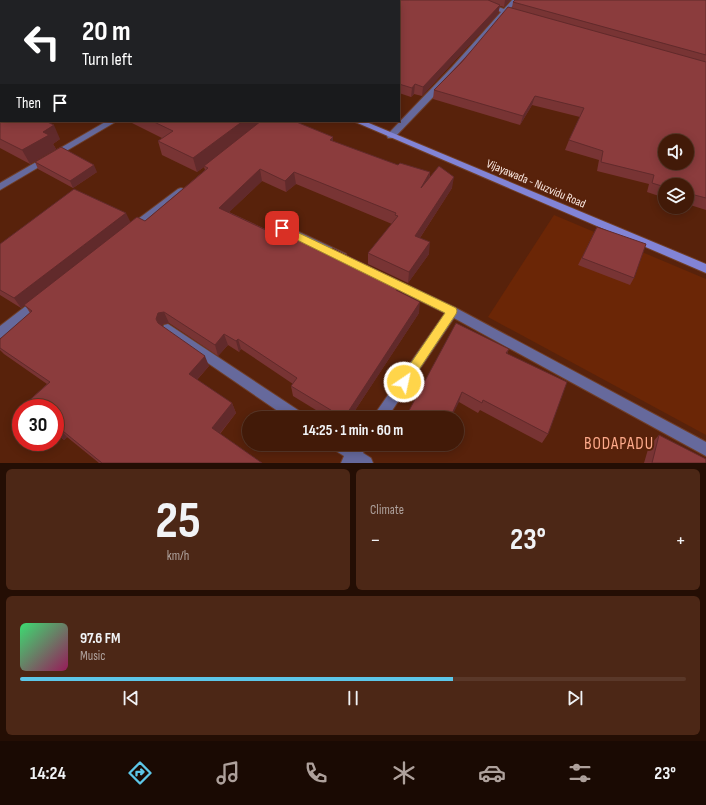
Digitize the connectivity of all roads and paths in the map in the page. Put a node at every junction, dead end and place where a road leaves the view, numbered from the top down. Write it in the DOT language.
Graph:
graph roads {
  1 [pos="473,0"];
  2 [pos="516,0"];
  3 [pos="505,12"];
  4 [pos="527,18"];
  5 [pos="111,122"];
  6 [pos="359,122"];
  7 [pos="391,136"];
  8 [pos="191,184"];
  9 [pos="0,187"];
  10 [pos="282,228"];
  11 [pos="123,237"];
  12 [pos="353,263"];
  13 [pos="706,269"];
  14 [pos="381,277"];
  15 [pos="49,294"];
  16 [pos="452,311"];
  17 [pos="168,329"];
  18 [pos="0,333"];
  19 [pos="289,411"];
  20 [pos="384,411"];
  21 [pos="706,448"];
  22 [pos="354,454"];
  23 [pos="366,463"];
  1 -- 3 [label="street"];
  2 -- 3 [label="street"];
  3 -- 4 [label="street"];
  3 -- 7 [label="street"];
  5 -- 9 [label="street"];
  6 -- 7 [label="street, Vijayawada - Nuzvidu Road"];
  7 -- 13 [label="street, Vijayawada - Nuzvidu Road"];
  8 -- 11 [label="street"];
  10 -- 12 [label="street"];
  14 -- 16 [label="street"];
  15 -- 18 [label="street"];
  16 -- 20 [label="street"];
  16 -- 21 [label="street"];
  17 -- 19 [label="street"];
  22 -- 23 [label="street"];
}
